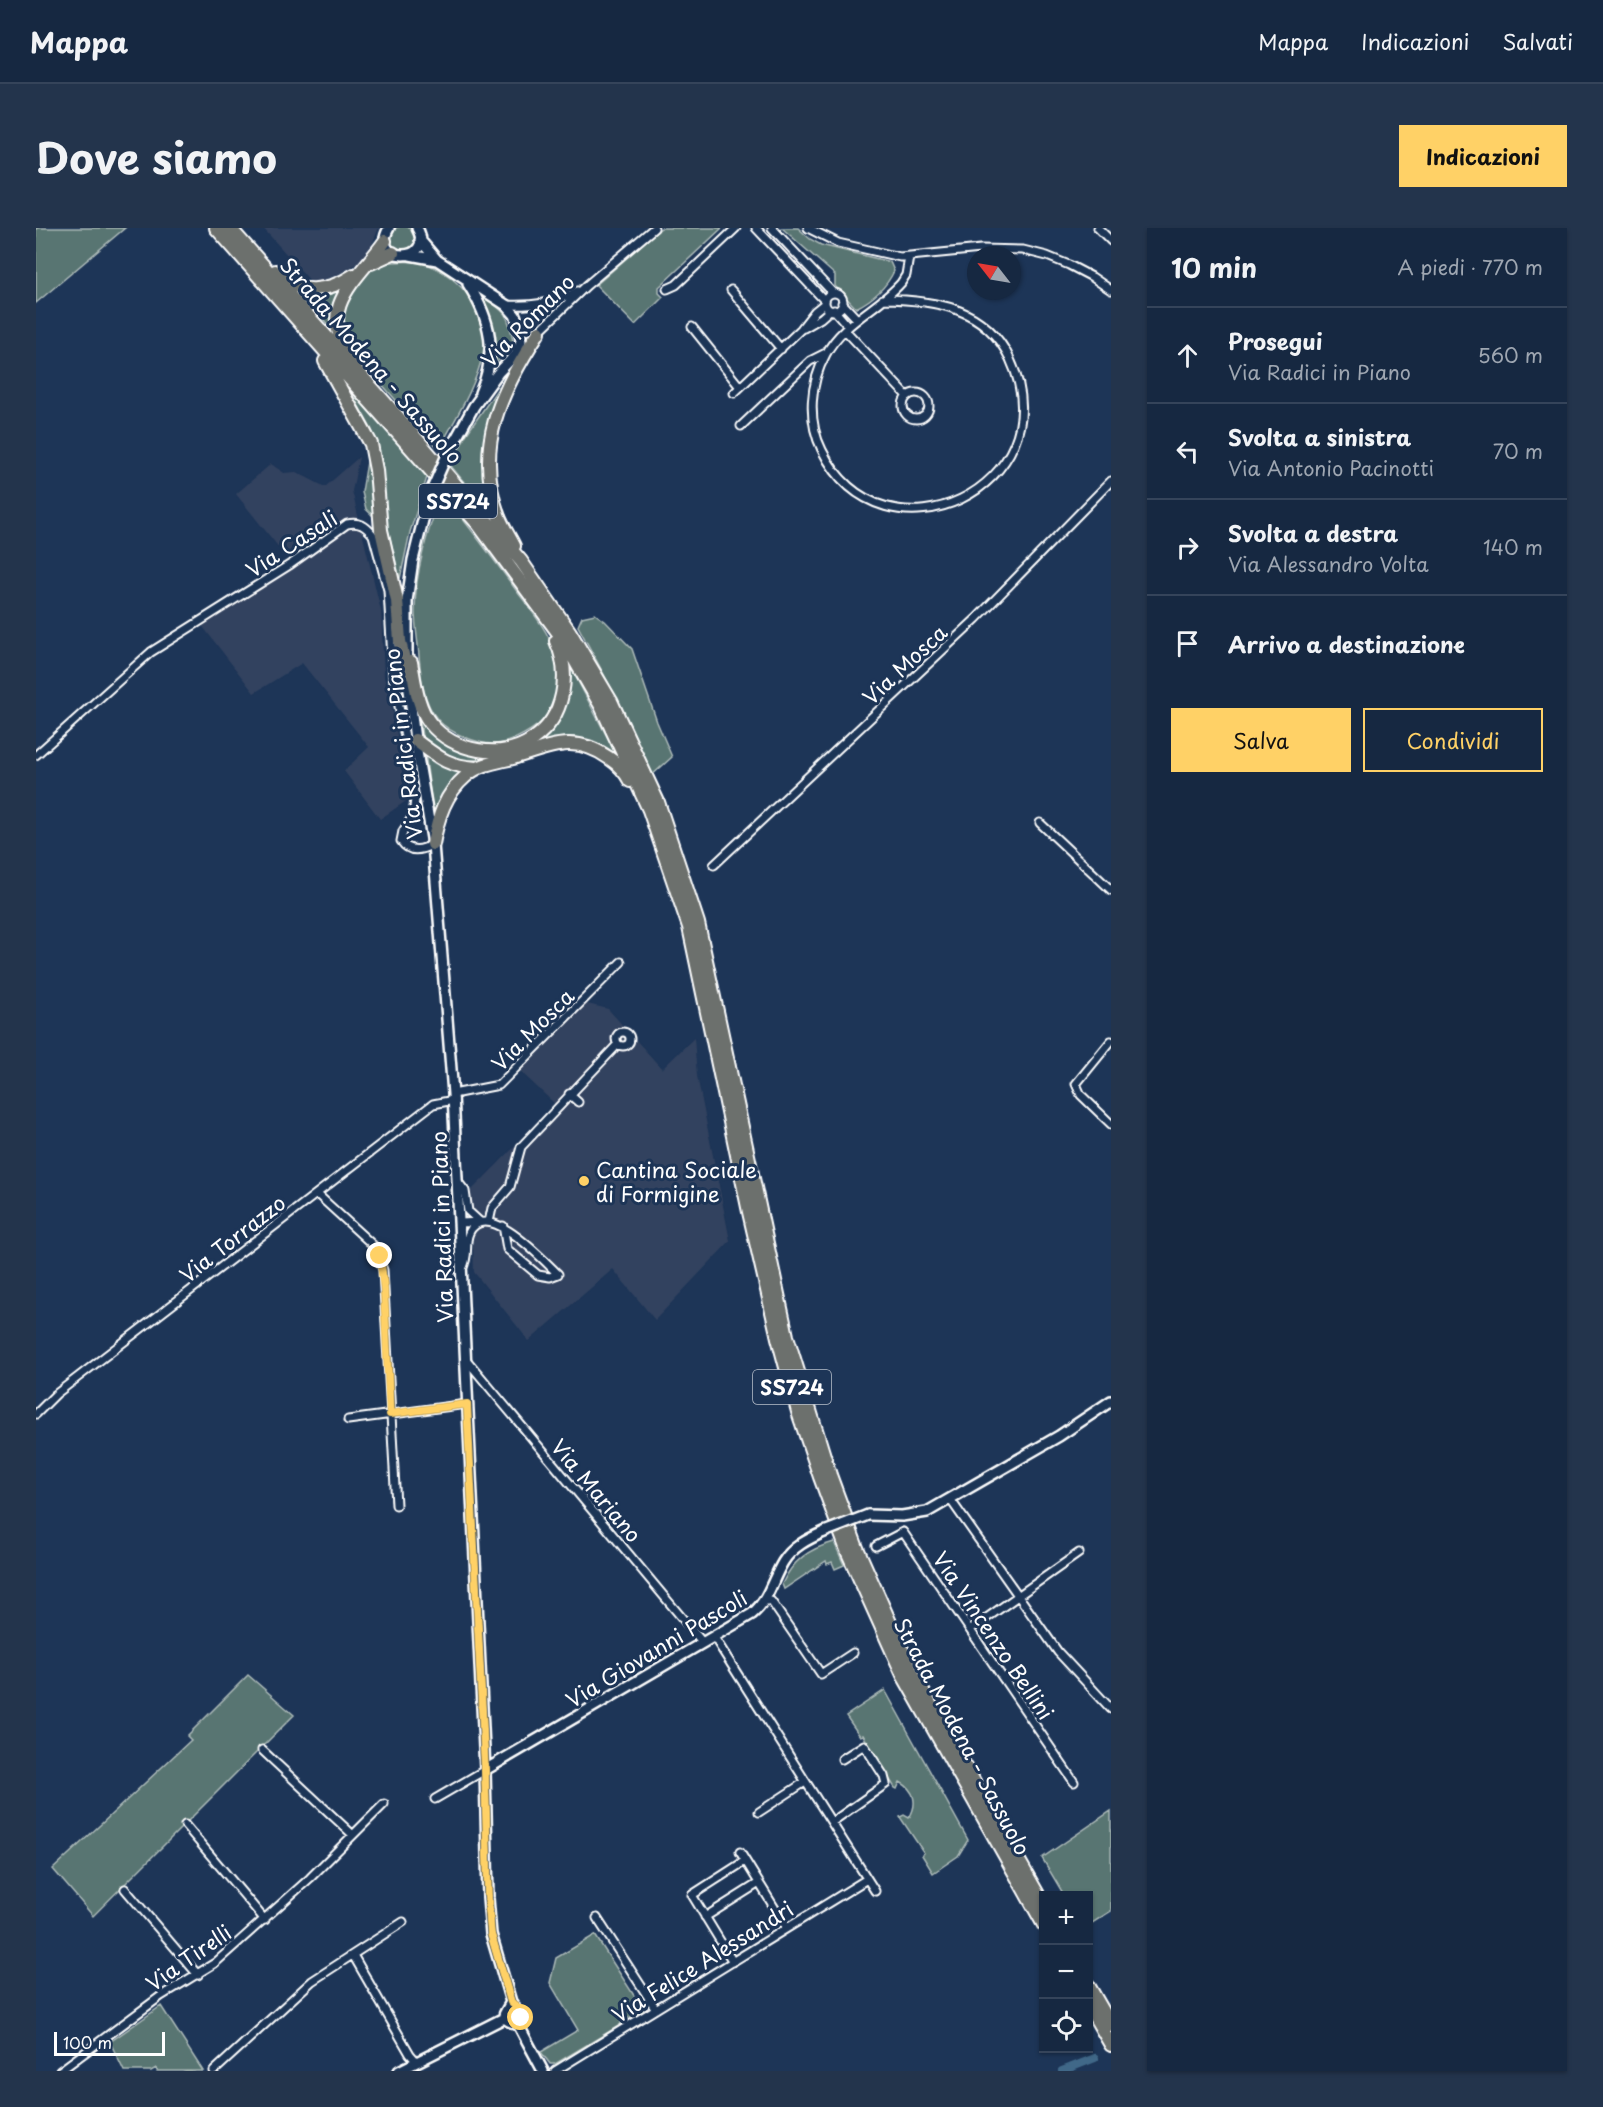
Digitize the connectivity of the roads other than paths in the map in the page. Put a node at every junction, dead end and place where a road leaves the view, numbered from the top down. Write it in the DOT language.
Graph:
graph roads {
  1 [pos="216,228"];
  2 [pos="230,228"];
  3 [pos="236,228"];
  4 [pos="389,228"];
  5 [pos="417,228"];
  6 [pos="654,228"];
  7 [pos="736,228"];
  8 [pos="756,228"];
  9 [pos="772,228"];
  10 [pos="808,228"];
  11 [pos="1098,228"];
  12 [pos="420,240"];
  13 [pos="385,241"];
  14 [pos="1111,241"];
  15 [pos="393,253"];
  16 [pos="410,255"];
  17 [pos="909,256"];
  18 [pos="437,260"];
  19 [pos="364,268"];
  20 [pos="465,280"];
  21 [pos="587,285"];
  22 [pos="667,290"];
  23 [pos="731,290"];
  24 [pos="1111,290"];
  25 [pos="833,293"];
  26 [pos="883,299"];
  27 [pos="842,303"];
  28 [pos="506,304"];
  29 [pos="829,306"];
  30 [pos="294,316"];
  31 [pos="857,319"];
  32 [pos="692,327"];
  33 [pos="846,328"];
  34 [pos="539,332"];
  35 [pos="781,349"];
  36 [pos="826,353"];
  37 [pos="516,354"];
  38 [pos="740,387"];
  39 [pos="734,393"];
  40 [pos="907,396"];
  41 [pos="474,406"];
  42 [pos="398,417"];
  43 [pos="741,426"];
  44 [pos="447,454"];
  45 [pos="1111,481"];
  46 [pos="521,561"];
  47 [pos="544,612"];
  48 [pos="407,641"];
  49 [pos="407,673"];
  50 [pos="415,740"];
  51 [pos="36,756"];
  52 [pos="476,768"];
  53 [pos="653,806"];
  54 [pos="1040,823"];
  55 [pos="433,844"];
  56 [pos="714,865"];
  57 [pos="1111,890"];
  58 [pos="621,962"];
  59 [pos="1111,1041"];
  60 [pos="618,1044"];
  61 [pos="569,1094"];
  62 [pos="454,1097"];
  63 [pos="578,1102"];
  64 [pos="1110,1122"];
  65 [pos="458,1182"];
  66 [pos="317,1194"];
  67 [pos="480,1222"];
  68 [pos="489,1222"];
  69 [pos="461,1223"];
  70 [pos="503,1226"];
  71 [pos="461,1271"];
  72 [pos="465,1358"];
  73 [pos="1111,1401"];
  74 [pos="467,1404"];
  75 [pos="36,1414"];
  76 [pos="390,1414"];
  77 [pos="348,1420"];
  78 [pos="950,1499"];
  79 [pos="396,1505"];
  80 [pos="876,1545"];
  81 [pos="1079,1553"];
  82 [pos="1018,1596"];
  83 [pos="765,1601"];
  84 [pos="971,1629"];
  85 [pos="714,1637"];
  86 [pos="703,1643"];
  87 [pos="853,1653"];
  88 [pos="1111,1709"];
  89 [pos="262,1750"];
  90 [pos="842,1759"];
  91 [pos="485,1770"];
  92 [pos="805,1782"];
  93 [pos="1074,1782"];
  94 [pos="435,1799"];
  95 [pos="384,1803"];
  96 [pos="759,1812"];
  97 [pos="832,1822"];
  98 [pos="185,1825"];
  99 [pos="353,1835"];
  100 [pos="740,1852"];
  101 [pos="746,1861"];
  102 [pos="867,1879"];
  103 [pos="759,1883"];
  104 [pos="125,1888"];
  105 [pos="875,1892"];
  106 [pos="1039,1896"];
  107 [pos="1039,1916"];
  108 [pos="705,1917"];
  109 [pos="597,1918"];
  110 [pos="265,1920"];
  111 [pos="403,1922"];
  112 [pos="787,1928"];
  113 [pos="353,1955"];
  114 [pos="733,1962"];
  115 [pos="198,1975"];
  116 [pos="1093,1992"];
  117 [pos="512,2005"];
  118 [pos="656,2009"];
  119 [pos="1093,2013"];
  120 [pos="510,2021"];
  121 [pos="1111,2025"];
  122 [pos="1111,2045"];
  123 [pos="417,2062"];
  124 [pos="60,2071"];
  125 [pos="214,2071"];
  126 [pos="399,2071"];
  127 [pos="543,2071"];
  128 [pos="555,2071"];
  1 -- 30 [label="highway, Strada Modena - Sassuolo / SS724"];
  2 -- 42 [label="highway, Strada Modena - Sassuolo / SS724"];
  3 -- 19 [label="highway"];
  4 -- 13 [label="street"];
  5 -- 12 [label="street"];
  6 -- 21 [label="street, Via Romano"];
  7 -- 22 [label="street"];
  8 -- 29 [label="street"];
  9 -- 25 [label="street"];
  10 -- 17 [label="street"];
  11 -- 14 [label="street"];
  12 -- 16 [label="street"];
  12 -- 18 [label="street"];
  13 -- 15 [label="street"];
  13 -- 19 [label="highway"];
  15 -- 16 [label="street"];
  15 -- 19 [label="highway"];
  16 -- 18 [label="street"];
  17 -- 24 [label="street"];
  17 -- 26 [label="street"];
  18 -- 20 [label="street"];
  19 -- 42 [label="highway"];
  20 -- 28 [label="street"];
  20 -- 41 [label="street"];
  21 -- 28 [label="street"];
  21 -- 34 [label="street, Via Romano"];
  23 -- 35 [label="street"];
  25 -- 27 [label="street"];
  25 -- 29 [label="street"];
  26 -- 31 [label="street"];
  26 -- 36 [label="street"];
  27 -- 29 [label="street"];
  27 -- 31 [label="street"];
  28 -- 37 [label="street"];
  29 -- 33 [label="street"];
  29 -- 35 [label="street"];
  30 -- 47 [label="highway, Strada Modena - Sassuolo / SS724"];
  30 -- 49 [label="highway"];
  31 -- 33 [label="street"];
  32 -- 38 [label="street"];
  33 -- 36 [label="street"];
  33 -- 40 [label="street"];
  34 -- 37 [label="street, Via Romano"];
  34 -- 46 [label="highway"];
  35 -- 38 [label="street"];
  36 -- 43 [label="street"];
  37 -- 41 [label="street, Via Romano"];
  38 -- 39 [label="street"];
  41 -- 44 [label="street, Via Romano"];
  42 -- 46 [label="highway, Strada Modena - Sassuolo / SS724"];
  44 -- 48 [label="street, Via Radici in Piano, bridge"];
  45 -- 56 [label="street, Via Mosca"];
  46 -- 53 [label="highway, Strada Modena - Sassuolo / SS724"];
  47 -- 48 [label="highway"];
  47 -- 53 [label="highway, Strada Modena - Sassuolo / SS724"];
  48 -- 49 [label="street, Via Radici in Piano"];
  49 -- 50 [label="street, Via Radici in Piano"];
  50 -- 52 [label="highway"];
  50 -- 55 [label="street, Via Radici in Piano"];
  51 -- 55 [label="street, Via Casali"];
  52 -- 53 [label="highway"];
  52 -- 55 [label="highway"];
  53 -- 106 [label="highway, Strada Modena - Sassuolo"];
  53 -- 107 [label="highway, Strada Modena - Sassuolo / SS724"];
  54 -- 57 [label="street"];
  55 -- 62 [label="street, Via Radici in Piano"];
  58 -- 62 [label="street, Via Mosca"];
  59 -- 64 [label="street"];
  60 -- 61 [label="street"];
  61 -- 63 [label="street"];
  61 -- 68 [label="street"];
  62 -- 65 [label="street, Via Radici in Piano"];
  62 -- 66 [label="street, Via Torrazzo"];
  65 -- 67 [label="street"];
  65 -- 69 [label="street, Via Radici in Piano"];
  66 -- 75 [label="street, Via Torrazzo"];
  66 -- 76 [label="street"];
  67 -- 68 [label="street"];
  67 -- 69 [label="street"];
  67 -- 71 [label="street"];
  68 -- 70 [label="street"];
  69 -- 71 [label="street, Via Radici in Piano"];
  70 -- 70 [label="street"];
  71 -- 72 [label="street, Via Radici in Piano"];
  72 -- 74 [label="street, Via Radici in Piano"];
  72 -- 86 [label="street, Via Mariano"];
  73 -- 78 [label="street, Via Giovanni Pascoli"];
  74 -- 76 [label="street"];
  74 -- 91 [label="street, Via Radici in Piano"];
  76 -- 77 [label="street"];
  76 -- 79 [label="street"];
  78 -- 82 [label="street"];
  78 -- 83 [label="street, Via Giovanni Pascoli, bridge"];
  80 -- 84 [label="street, Via Vincenzo Bellini"];
  81 -- 82 [label="street"];
  82 -- 84 [label="street"];
  82 -- 88 [label="street"];
  83 -- 85 [label="street, Via Giovanni Pascoli"];
  83 -- 87 [label="street"];
  84 -- 93 [label="street, Via Vincenzo Bellini"];
  85 -- 86 [label="street, Via Giovanni Pascoli"];
  85 -- 92 [label="street"];
  86 -- 91 [label="street, Via Giovanni Pascoli"];
  89 -- 99 [label="street"];
  90 -- 97 [label="street"];
  91 -- 94 [label="street"];
  91 -- 117 [label="street, Via Radici in Piano"];
  92 -- 96 [label="street"];
  92 -- 97 [label="street"];
  95 -- 99 [label="street, Via Tirelli"];
  97 -- 102 [label="street"];
  98 -- 110 [label="street"];
  99 -- 110 [label="street, Via Tirelli"];
  100 -- 101 [label="street"];
  101 -- 103 [label="street"];
  101 -- 108 [label="street"];
  102 -- 105 [label="street"];
  102 -- 112 [label="street, Via Felice Alessandri"];
  103 -- 108 [label="street"];
  103 -- 112 [label="street"];
  104 -- 115 [label="street"];
  108 -- 114 [label="street"];
  109 -- 118 [label="street"];
  110 -- 115 [label="street, Via Tirelli"];
  111 -- 113 [label="street"];
  112 -- 114 [label="street, Via Felice Alessandri"];
  113 -- 123 [label="street"];
  113 -- 125 [label="street"];
  114 -- 118 [label="street, Via Felice Alessandri"];
  115 -- 124 [label="street, Via Tirelli"];
  116 -- 121 [label="highway"];
  117 -- 120 [label="street"];
  117 -- 120 [label="street, Via Radici in Piano"];
  118 -- 128 [label="street, Via Felice Alessandri"];
  119 -- 122 [label="highway"];
  120 -- 123 [label="street"];
  120 -- 127 [label="street, Via Radici in Piano"];
  123 -- 126 [label="street"];
}
